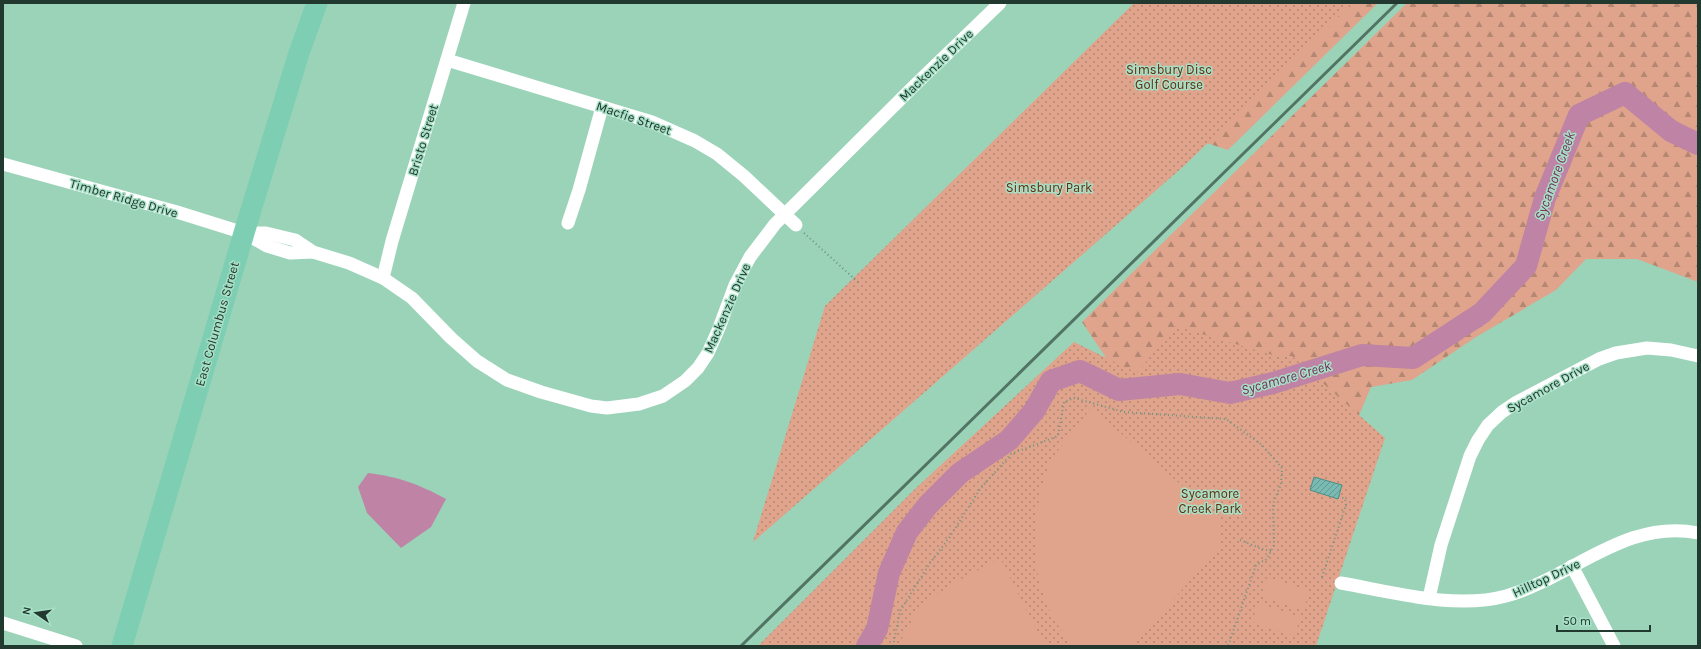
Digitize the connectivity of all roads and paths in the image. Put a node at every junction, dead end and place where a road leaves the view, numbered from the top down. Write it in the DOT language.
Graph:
graph roads {
  1 [pos="317,3"];
  2 [pos="464,3"];
  3 [pos="1000,3"];
  4 [pos="447,60"];
  5 [pos="602,107"];
  6 [pos="3,164"];
  7 [pos="784,214"];
  8 [pos="568,222"];
  9 [pos="796,225"];
  10 [pos="244,233"];
  11 [pos="383,278"];
  12 [pos="859,283"];
  13 [pos="1698,356"];
  14 [pos="1339,496"];
  15 [pos="1698,533"];
  16 [pos="1240,540"];
  17 [pos="1271,551"];
  18 [pos="1572,566"];
  19 [pos="1322,576"];
  20 [pos="1341,583"];
  21 [pos="1429,598"];
  22 [pos="3,623"];
  23 [pos="76,646"];
  24 [pos="122,646"];
  25 [pos="893,646"];
  26 [pos="1228,646"];
  27 [pos="1614,646"];
  1 -- 10 [label="main road, East Columbus Street"];
  2 -- 4 [label="street, Bristo Street"];
  3 -- 7 [label="street, Mackenzie Drive"];
  4 -- 5 [label="street, Macfie Street"];
  4 -- 11 [label="street, Bristo Street"];
  5 -- 7 [label="street, Macfie Street"];
  5 -- 8 [label="street"];
  6 -- 10 [label="street, Timber Ridge Drive"];
  7 -- 9 [label="street, Macfie Street"];
  7 -- 11 [label="street, Mackenzie Drive"];
  9 -- 12 [label="path"];
  10 -- 11 [label="street, Mackenzie Drive"];
  10 -- 24 [label="main road, East Columbus Street"];
  13 -- 21 [label="street, Sycamore Drive"];
  14 -- 19 [label="path"];
  15 -- 18 [label="street, Hilltop Drive"];
  16 -- 17 [label="path"];
  17 -- 25 [label="path"];
  17 -- 26 [label="path"];
  18 -- 21 [label="street, Hilltop Drive"];
  18 -- 27 [label="street"];
  20 -- 21 [label="street, Hilltop Drive"];
  22 -- 23 [label="street"];
}
